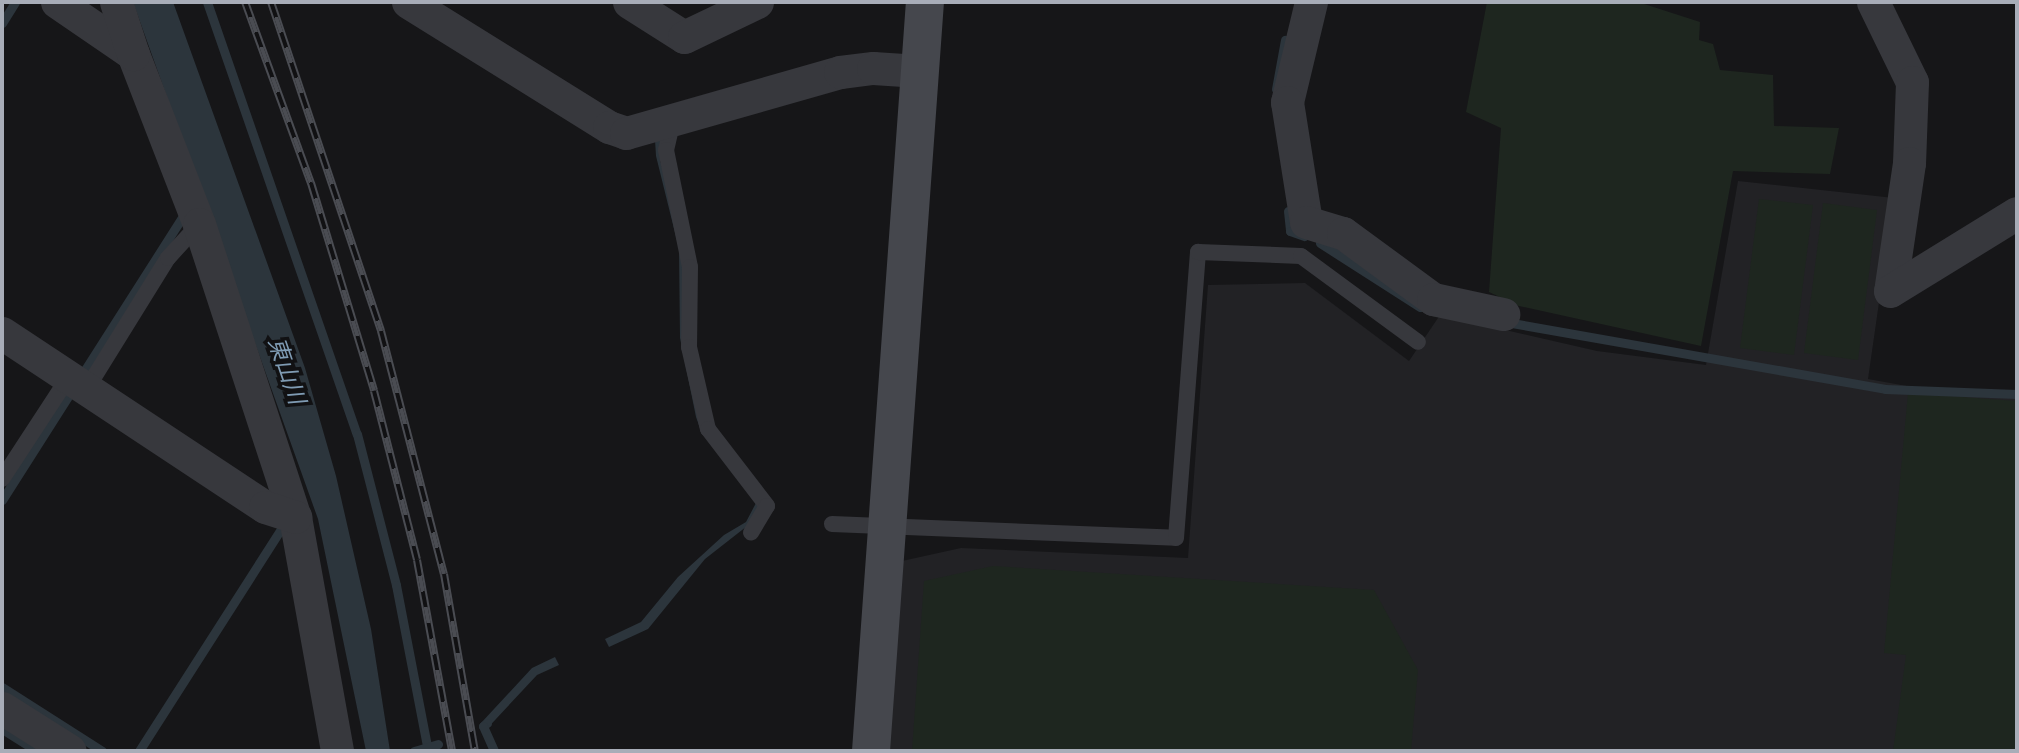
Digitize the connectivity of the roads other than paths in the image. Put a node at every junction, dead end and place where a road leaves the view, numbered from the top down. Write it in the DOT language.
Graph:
graph roads {
  1 [pos="57,2"];
  2 [pos="116,2"];
  3 [pos="408,2"];
  4 [pos="757,2"];
  5 [pos="925,2"];
  6 [pos="1311,2"];
  7 [pos="1872,2"];
  8 [pos="641,5"];
  9 [pos="133,54"];
  10 [pos="919,71"];
  11 [pos="673,118"];
  12 [pos="2017,212"];
  13 [pos="199,224"];
  14 [pos="1503,314"];
  15 [pos="2,333"];
  16 [pos="1418,342"];
  17 [pos="77,384"];
  18 [pos="2,479"];
  19 [pos="295,517"];
  20 [pos="832,524"];
  21 [pos="885,527"];
  22 [pos="751,533"];
  23 [pos="2,708"];
  24 [pos="70,751"];
  25 [pos="337,751"];
  26 [pos="871,751"];
  1 -- 9 [label="street"];
  2 -- 9 [label="street"];
  3 -- 11 [label="street"];
  4 -- 8 [label="street"];
  5 -- 10 [label="street"];
  6 -- 14 [label="street"];
  7 -- 12 [label="street"];
  9 -- 13 [label="street"];
  10 -- 11 [label="street"];
  10 -- 21 [label="street"];
  11 -- 22 [label="lane"];
  13 -- 17 [label="lane"];
  13 -- 19 [label="street"];
  15 -- 17 [label="street"];
  16 -- 21 [label="lane"];
  17 -- 18 [label="lane"];
  17 -- 19 [label="street"];
  19 -- 25 [label="street"];
  20 -- 21 [label="lane"];
  21 -- 26 [label="street"];
  23 -- 24 [label="street"];
}
